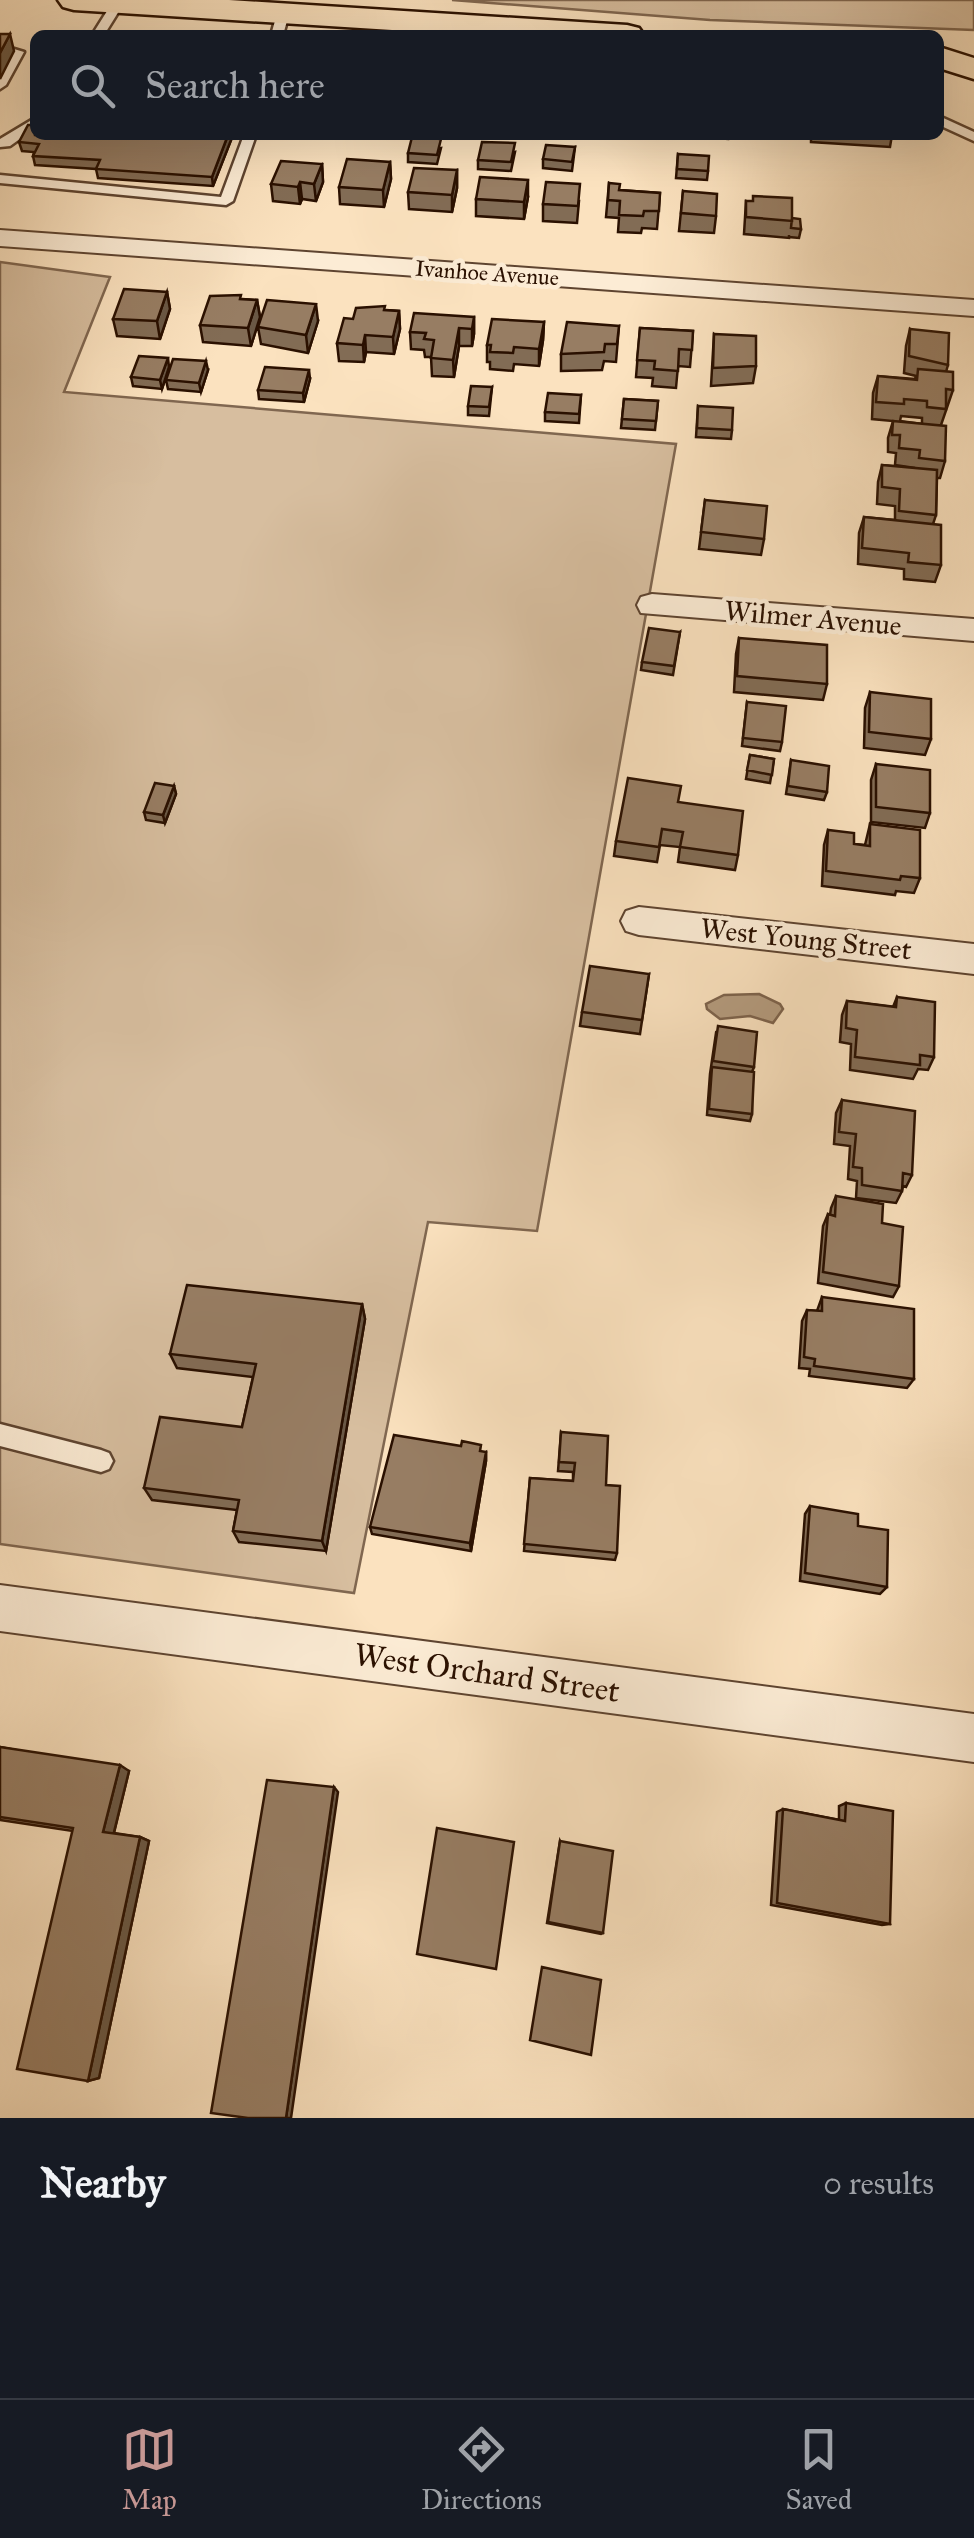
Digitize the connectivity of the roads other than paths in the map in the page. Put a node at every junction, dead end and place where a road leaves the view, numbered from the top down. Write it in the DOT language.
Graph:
graph roads {
  1 [pos="74,0"];
  2 [pos="118,3"];
  3 [pos="286,16"];
  4 [pos="101,30"];
  5 [pos="561,30"];
  6 [pos="18,52"];
  7 [pos="944,55"];
  8 [pos="974,55"];
  9 [pos="944,57"];
  10 [pos="974,69"];
  11 [pos="0,85"];
  12 [pos="944,122"];
  13 [pos="30,126"];
  14 [pos="974,136"];
  15 [pos="248,140"];
  16 [pos="2,147"];
  17 [pos="0,180"];
  18 [pos="0,238"];
  19 [pos="974,308"];
  20 [pos="652,605"];
  21 [pos="974,630"];
  22 [pos="639,921"];
  23 [pos="974,958"];
  24 [pos="0,1435"];
  25 [pos="101,1460"];
  26 [pos="0,1608"];
  27 [pos="974,1738"];
  1 -- 2 [label="highway"];
  2 -- 3 [label="highway"];
  2 -- 4 [label="lane"];
  3 -- 5 [label="highway"];
  6 -- 11 [label="lane"];
  7 -- 8 [label="highway"];
  9 -- 10 [label="highway"];
  12 -- 14 [label="lane"];
  13 -- 16 [label="lane"];
  15 -- 17 [label="lane"];
  18 -- 19 [label="street, Ivanhoe Avenue"];
  20 -- 21 [label="street, Wilmer Avenue"];
  22 -- 23 [label="street, West Young Street"];
  24 -- 25 [label="lane"];
  26 -- 27 [label="street, West Orchard Street"];
}
